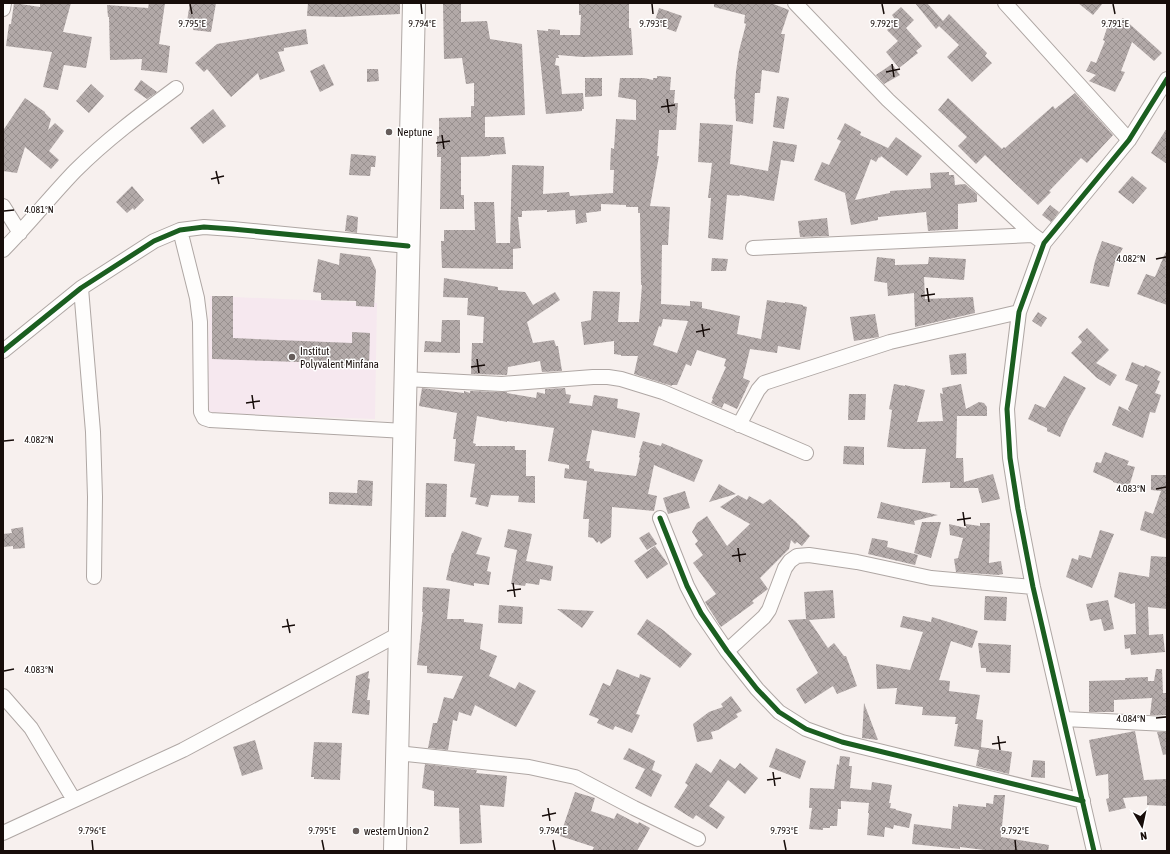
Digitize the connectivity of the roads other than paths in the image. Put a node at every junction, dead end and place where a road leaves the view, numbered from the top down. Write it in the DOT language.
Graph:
graph roads {
  1 [pos="4,3"];
  2 [pos="414,3"];
  3 [pos="795,3"];
  4 [pos="1005,3"];
  5 [pos="3,9"];
  6 [pos="1167,80"];
  7 [pos="176,88"];
  8 [pos="1129,140"];
  9 [pos="3,206"];
  10 [pos="180,230"];
  11 [pos="20,233"];
  12 [pos="1039,239"];
  13 [pos="408,246"];
  14 [pos="753,248"];
  15 [pos="3,250"];
  16 [pos="81,288"];
  17 [pos="1019,312"];
  18 [pos="3,351"];
  19 [pos="405,378"];
  20 [pos="739,424"];
  21 [pos="405,431"];
  22 [pos="806,453"];
  23 [pos="660,518"];
  24 [pos="94,577"];
  25 [pos="1034,587"];
  26 [pos="399,634"];
  27 [pos="727,651"];
  28 [pos="3,696"];
  29 [pos="1064,719"];
  30 [pos="1167,724"];
  31 [pos="397,753"];
  32 [pos="74,800"];
  33 [pos="1083,801"];
  34 [pos="3,832"];
  35 [pos="698,839"];
  36 [pos="395,851"];
  37 [pos="1094,851"];
  1 -- 5 [label="street"];
  2 -- 13 [label="main road"];
  3 -- 12 [label="street"];
  4 -- 8 [label="street"];
  6 -- 8 [label="street"];
  7 -- 11 [label="street"];
  8 -- 12 [label="street"];
  9 -- 11 [label="street"];
  10 -- 13 [label="street"];
  10 -- 16 [label="street"];
  10 -- 21 [label="street"];
  11 -- 15 [label="street"];
  12 -- 14 [label="street"];
  12 -- 17 [label="street"];
  13 -- 19 [label="main road"];
  16 -- 18 [label="street"];
  16 -- 24 [label="street"];
  17 -- 20 [label="street"];
  17 -- 25 [label="street"];
  19 -- 20 [label="street"];
  19 -- 21 [label="main road"];
  20 -- 22 [label="street"];
  21 -- 26 [label="main road"];
  23 -- 27 [label="street"];
  25 -- 27 [label="street"];
  25 -- 29 [label="street"];
  26 -- 31 [label="main road"];
  26 -- 32 [label="street"];
  27 -- 33 [label="street"];
  28 -- 32 [label="street"];
  29 -- 30 [label="street"];
  29 -- 33 [label="street"];
  31 -- 35 [label="street"];
  31 -- 36 [label="main road"];
  32 -- 34 [label="street"];
  33 -- 37 [label="street"];
}
